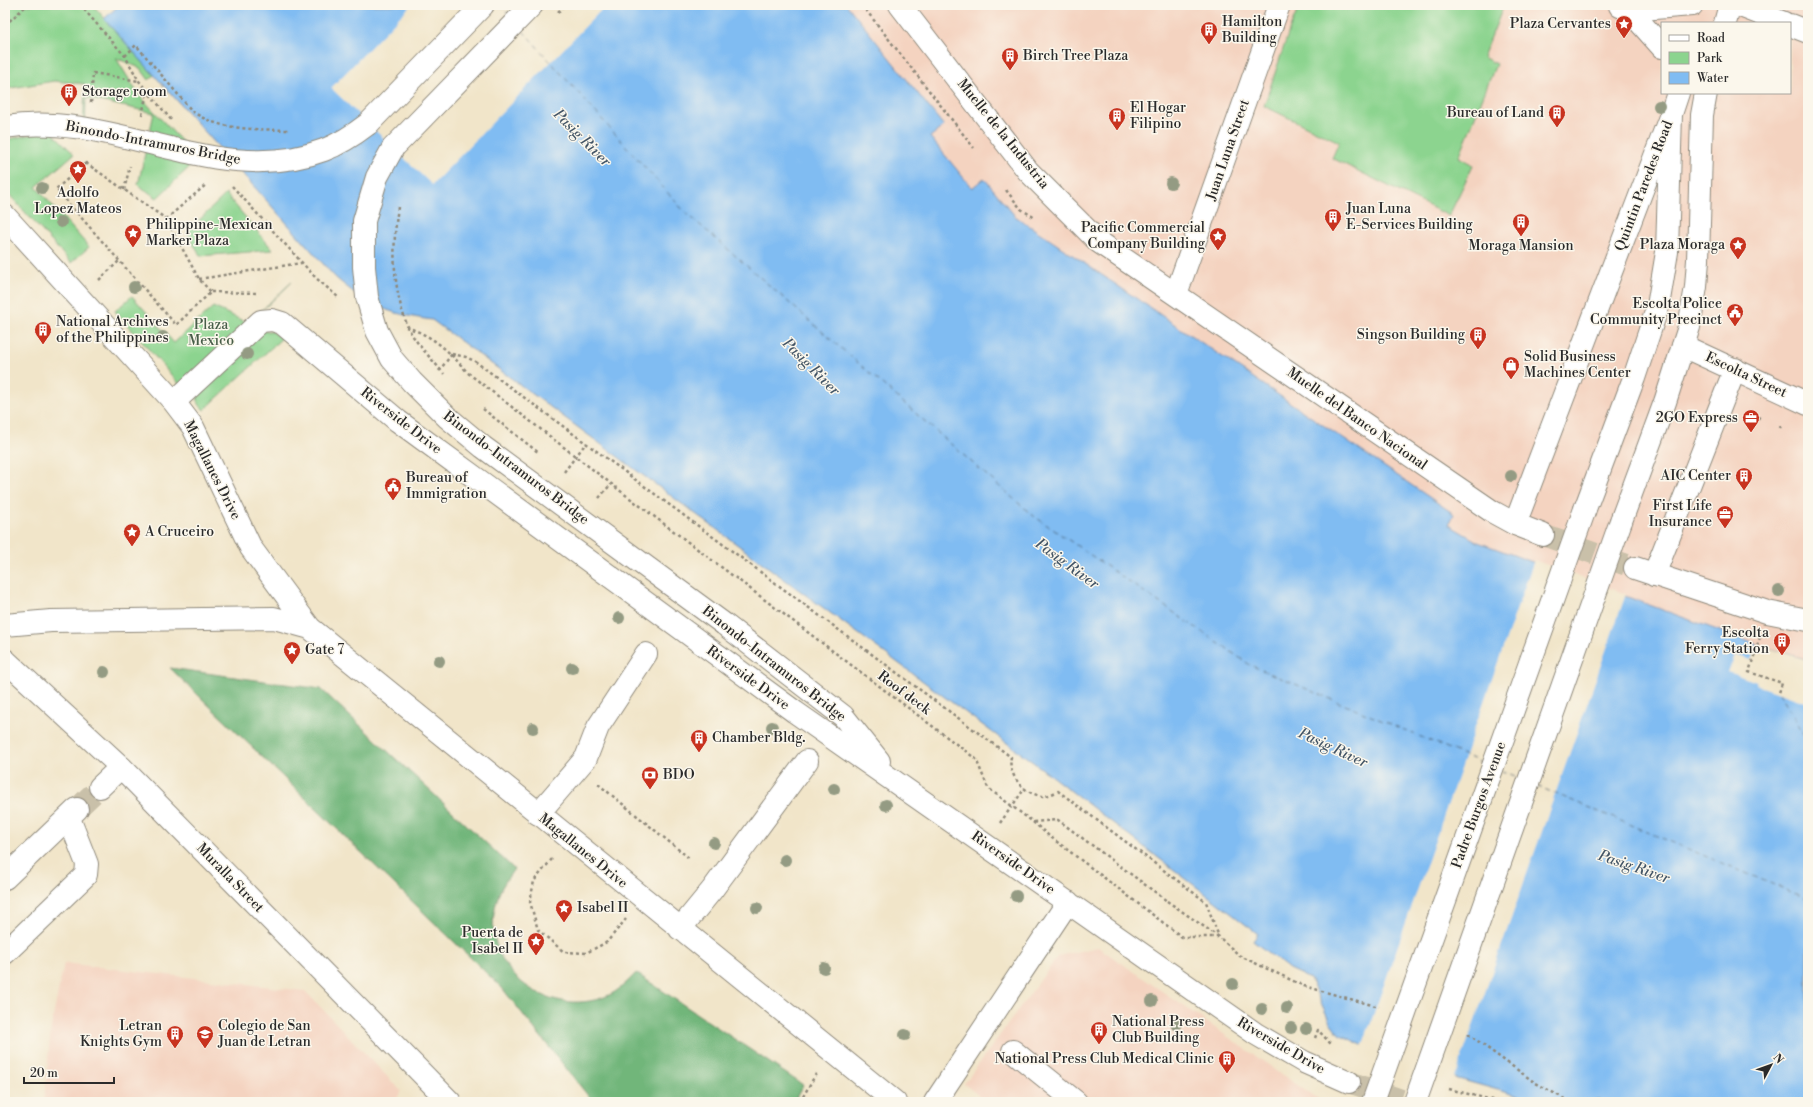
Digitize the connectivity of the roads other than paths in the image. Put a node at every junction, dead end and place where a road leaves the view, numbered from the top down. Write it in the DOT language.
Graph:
graph roads {
  1 [pos="483,5"];
  2 [pos="532,5"];
  3 [pos="900,5"];
  4 [pos="1279,5"];
  5 [pos="1692,5"];
  6 [pos="1730,5"];
  7 [pos="1738,5"];
  8 [pos="1624,8"];
  9 [pos="1725,22"];
  10 [pos="1781,22"];
  11 [pos="1791,25"];
  12 [pos="1808,32"];
  13 [pos="1661,46"];
  14 [pos="1678,94"];
  15 [pos="1706,94"];
  16 [pos="1671,114"];
  17 [pos="5,127"];
  18 [pos="5,216"];
  19 [pos="1176,294"];
  20 [pos="1683,346"];
  21 [pos="1735,369"];
  22 [pos="174,402"];
  23 [pos="1808,404"];
  24 [pos="1585,509"];
  25 [pos="1515,524"];
  26 [pos="1543,535"];
  27 [pos="1808,620"];
  28 [pos="5,625"];
  29 [pos="310,628"];
  30 [pos="646,654"];
  31 [pos="5,660"];
  32 [pos="807,761"];
  33 [pos="121,767"];
  34 [pos="894,780"];
  35 [pos="100,787"];
  36 [pos="538,814"];
  37 [pos="5,878"];
  38 [pos="1068,902"];
  39 [pos="680,929"];
  40 [pos="5,953"];
  41 [pos="1013,1051"];
  42 [pos="1349,1082"];
  43 [pos="450,1102"];
  44 [pos="895,1102"];
  45 [pos="936,1102"];
  46 [pos="1076,1102"];
  47 [pos="1372,1102"];
  48 [pos="1415,1102"];
  1 -- 17 [label="street, Binondo-Intramuros Bridge, bridge"];
  2 -- 34 [label="street, Binondo-Intramuros Bridge, bridge"];
  3 -- 19 [label="street, Muelle de la Industria"];
  4 -- 19 [label="street, Juan Luna Street"];
  5 -- 8 [label="street"];
  6 -- 9 [label="street"];
  7 -- 10 [label="street"];
  8 -- 13 [label="street"];
  11 -- 12 [label="street"];
  14 -- 16 [label="street"];
  15 -- 20 [label="street"];
  16 -- 24 [label="street, Quintin Paredes Road"];
  16 -- 25 [label="street, Quintin Paredes Road"];
  18 -- 22 [label="street, Magallanes Drive"];
  19 -- 25 [label="street, Muelle del Banco Nacional"];
  20 -- 21 [label="street, Escolta Street"];
  20 -- 48 [label="street, bridge"];
  21 -- 23 [label="street, Escolta Street"];
  21 -- 27 [label="street"];
  22 -- 29 [label="street, Magallanes Drive"];
  22 -- 34 [label="street, Riverside Drive"];
  24 -- 47 [label="street, Padre Burgos Avenue, bridge"];
  25 -- 26 [label="street, Muelle del Banco Nacional"];
  28 -- 29 [label="street, Magallanes Drive"];
  29 -- 36 [label="street, Magallanes Drive"];
  30 -- 36 [label="street"];
  31 -- 33 [label="street, Muralla Street"];
  32 -- 39 [label="street"];
  33 -- 35 [label="street"];
  33 -- 43 [label="street, Muralla Street"];
  34 -- 38 [label="street, Riverside Drive"];
  36 -- 39 [label="street, Magallanes Drive"];
  37 -- 40 [label="street"];
  38 -- 42 [label="street, Riverside Drive"];
  38 -- 45 [label="street"];
  39 -- 44 [label="street, Magallanes Drive"];
  41 -- 46 [label="street"];
}
